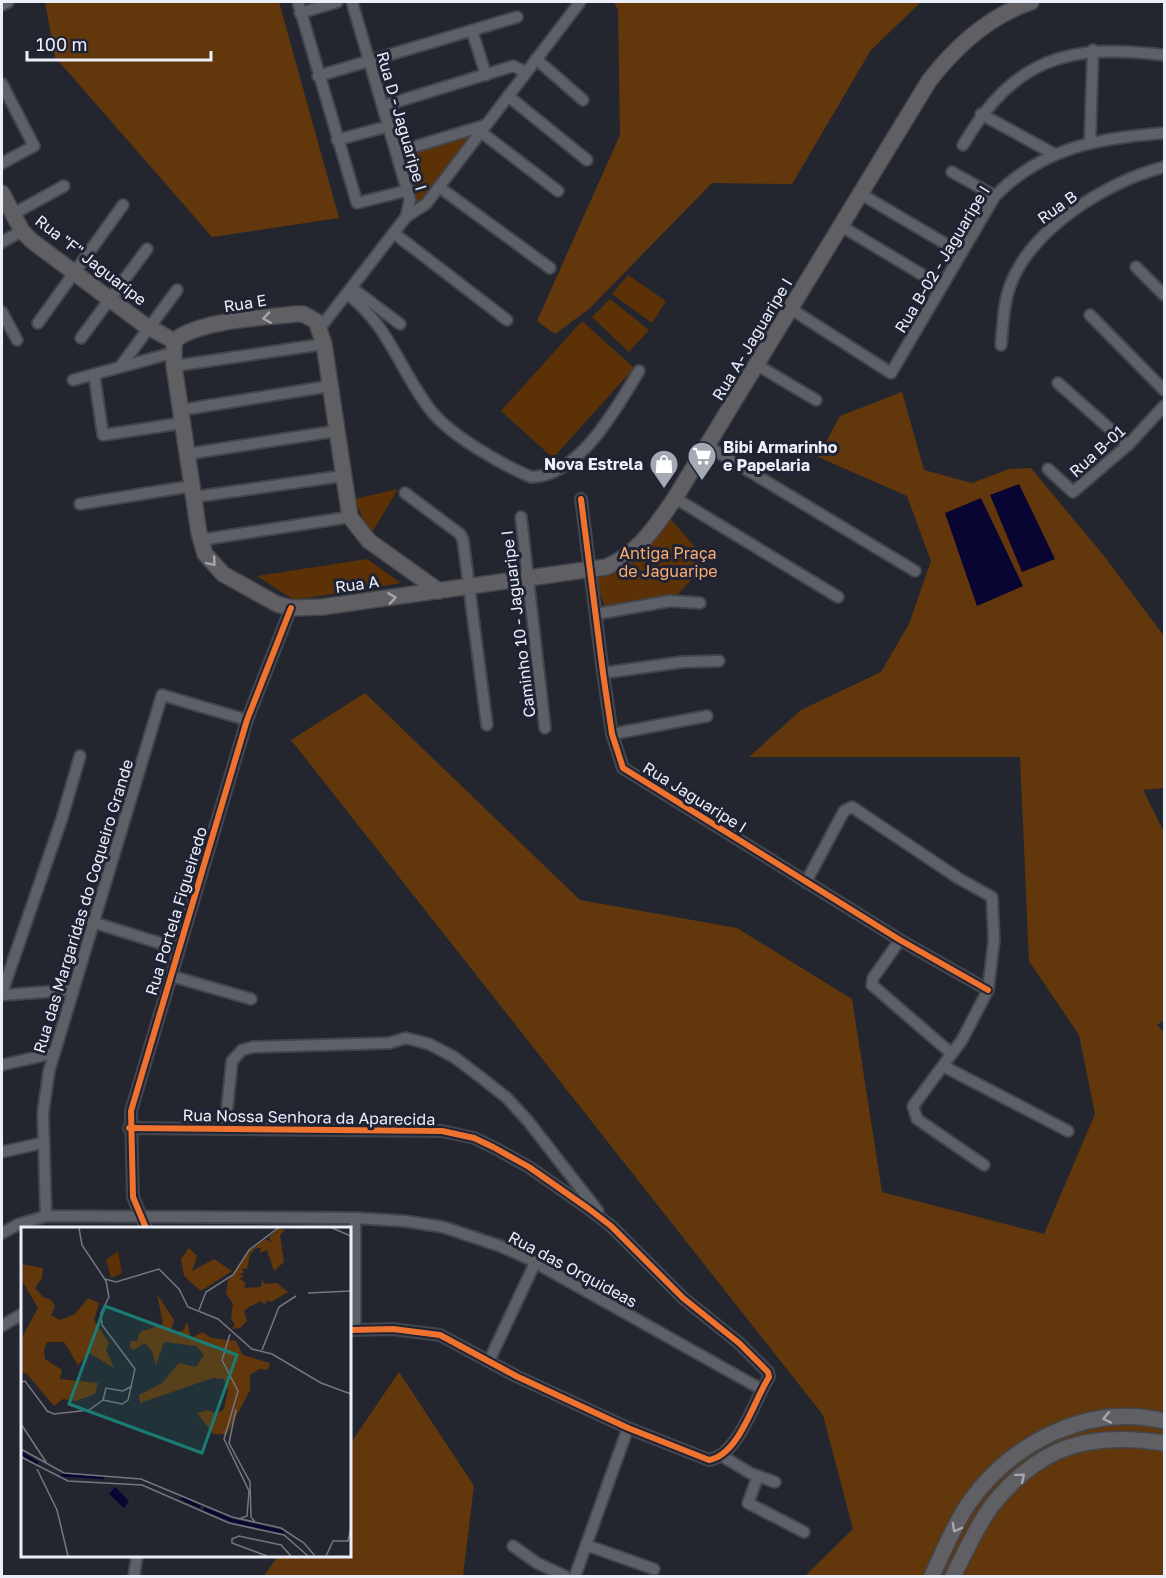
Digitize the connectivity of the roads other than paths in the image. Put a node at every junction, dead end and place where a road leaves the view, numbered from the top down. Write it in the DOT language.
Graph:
graph roads {
  1 [pos="8,2"];
  2 [pos="337,2"];
  3 [pos="352,2"];
  4 [pos="580,2"];
  5 [pos="1031,2"];
  6 [pos="2,5"];
  7 [pos="299,7"];
  8 [pos="517,17"];
  9 [pos="472,31"];
  10 [pos="1093,51"];
  11 [pos="1164,55"];
  12 [pos="536,59"];
  13 [pos="370,62"];
  14 [pos="526,72"];
  15 [pos="486,75"];
  16 [pos="318,76"];
  17 [pos="2,84"];
  18 [pos="508,96"];
  19 [pos="583,100"];
  20 [pos="12,104"];
  21 [pos="383,106"];
  22 [pos="2,110"];
  23 [pos="981,114"];
  24 [pos="389,126"];
  25 [pos="483,129"];
  26 [pos="1164,133"];
  27 [pos="337,140"];
  28 [pos="1090,141"];
  29 [pos="963,145"];
  30 [pos="397,152"];
  31 [pos="1054,154"];
  32 [pos="587,160"];
  33 [pos="2,163"];
  34 [pos="1164,167"];
  35 [pos="952,172"];
  36 [pos="64,186"];
  37 [pos="439,187"];
  38 [pos="409,190"];
  39 [pos="558,191"];
  40 [pos="2,193"];
  41 [pos="861,194"];
  42 [pos="995,196"];
  43 [pos="123,205"];
  44 [pos="12,214"];
  45 [pos="406,217"];
  46 [pos="841,226"];
  47 [pos="22,231"];
  48 [pos="395,234"];
  49 [pos="2,242"];
  50 [pos="147,249"];
  51 [pos="961,253"];
  52 [pos="1136,267"];
  53 [pos="550,268"];
  54 [pos="74,273"];
  55 [pos="941,286"];
  56 [pos="177,290"];
  57 [pos="349,291"];
  58 [pos="1164,295"];
  59 [pos="111,300"];
  60 [pos="791,309"];
  61 [pos="2,312"];
  62 [pos="1090,315"];
  63 [pos="507,320"];
  64 [pos="38,323"];
  65 [pos="400,324"];
  66 [pos="149,327"];
  67 [pos="320,328"];
  68 [pos="81,338"];
  69 [pos="17,340"];
  70 [pos="324,344"];
  71 [pos="1001,345"];
  72 [pos="173,353"];
  73 [pos="757,365"];
  74 [pos="120,367"];
  75 [pos="639,371"];
  76 [pos="94,374"];
  77 [pos="72,380"];
  78 [pos="1058,383"];
  79 [pos="330,386"];
  80 [pos="1164,390"];
  81 [pos="816,400"];
  82 [pos="1164,406"];
  83 [pos="182,416"];
  84 [pos="336,431"];
  85 [pos="1128,445"];
  86 [pos="709,447"];
  87 [pos="187,454"];
  88 [pos="1048,469"];
  89 [pos="342,476"];
  90 [pos="193,491"];
  91 [pos="405,493"];
  92 [pos="675,498"];
  93 [pos="580,499"];
  94 [pos="80,504"];
  95 [pos="350,516"];
  96 [pos="521,517"];
  97 [pos="200,540"];
  98 [pos="590,570"];
  99 [pos="915,571"];
  100 [pos="528,580"];
  101 [pos="467,588"];
  102 [pos="439,591"];
  103 [pos="838,597"];
  104 [pos="700,603"];
  105 [pos="291,608"];
  106 [pos="596,614"];
  107 [pos="719,661"];
  108 [pos="603,673"];
  109 [pos="706,716"];
  110 [pos="247,720"];
  111 [pos="487,725"];
  112 [pos="545,728"];
  113 [pos="612,734"];
  114 [pos="80,756"];
  115 [pos="806,882"];
  116 [pos="92,922"];
  117 [pos="900,940"];
  118 [pos="179,949"];
  119 [pos="171,976"];
  120 [pos="73,990"];
  121 [pos="987,990"];
  122 [pos="2,994"];
  123 [pos="251,999"];
  124 [pos="54,1053"];
  125 [pos="952,1054"];
  126 [pos="2,1065"];
  127 [pos="943,1066"];
  128 [pos="129,1128"];
  129 [pos="225,1129"];
  130 [pos="1068,1131"];
  131 [pos="42,1143"];
  132 [pos="2,1152"];
  133 [pos="984,1165"];
  134 [pos="46,1216"];
  135 [pos="141,1216"];
  136 [pos="355,1218"];
  137 [pos="278,1223"];
  138 [pos="611,1226"];
  139 [pos="146,1227"];
  140 [pos="2,1233"];
  141 [pos="535,1263"];
  142 [pos="21,1315"];
  143 [pos="2,1326"];
  144 [pos="352,1330"];
  145 [pos="489,1362"];
  146 [pos="761,1389"];
  147 [pos="1164,1421"];
  148 [pos="628,1428"];
  149 [pos="1164,1443"];
  150 [pos="722,1456"];
  151 [pos="758,1476"];
  152 [pos="775,1482"];
  153 [pos="804,1532"];
  154 [pos="586,1545"];
  155 [pos="513,1546"];
  156 [pos="137,1557"];
  157 [pos="654,1569"];
  158 [pos="134,1576"];
  159 [pos="565,1576"];
  160 [pos="575,1576"];
  161 [pos="932,1576"];
  162 [pos="953,1576"];
  1 -- 6 [label="street"];
  2 -- 7 [label="street"];
  3 -- 13 [label="street, Rua D - Jaguaripe I"];
  4 -- 12 [label="street"];
  5 -- 41 [label="main road, Rua A- Jaguaripe I"];
  7 -- 16 [label="street"];
  8 -- 9 [label="street"];
  9 -- 13 [label="street"];
  9 -- 15 [label="street"];
  10 -- 11 [label="street"];
  10 -- 23 [label="street"];
  10 -- 28 [label="street"];
  12 -- 14 [label="street"];
  12 -- 19 [label="street"];
  13 -- 16 [label="street"];
  13 -- 21 [label="street, Rua D - Jaguaripe I"];
  14 -- 15 [label="street"];
  14 -- 18 [label="street"];
  15 -- 21 [label="street"];
  16 -- 27 [label="street"];
  17 -- 20 [label="street"];
  18 -- 25 [label="street"];
  18 -- 32 [label="street"];
  20 -- 22 [label="street"];
  20 -- 33 [label="street"];
  21 -- 24 [label="street, Rua D - Jaguaripe I"];
  23 -- 29 [label="street"];
  23 -- 31 [label="street"];
  24 -- 27 [label="street"];
  24 -- 30 [label="street, Rua D - Jaguaripe I"];
  25 -- 30 [label="street"];
  25 -- 37 [label="street"];
  25 -- 39 [label="street"];
  26 -- 28 [label="street, Rua B-02 - Jaguaripe I"];
  27 -- 38 [label="street"];
  28 -- 31 [label="street, Rua B-02 - Jaguaripe I"];
  30 -- 38 [label="street, Rua D - Jaguaripe I"];
  31 -- 42 [label="street, Rua B-02 - Jaguaripe I"];
  34 -- 71 [label="street, Rua B"];
  35 -- 42 [label="street"];
  36 -- 44 [label="street"];
  37 -- 45 [label="street"];
  37 -- 53 [label="street"];
  38 -- 45 [label="street, Rua D - Jaguaripe I"];
  40 -- 44 [label="main road, Rua \"F\" Jaguaripe"];
  41 -- 46 [label="main road, Rua A- Jaguaripe I"];
  41 -- 51 [label="street"];
  42 -- 51 [label="street, Rua B-02 - Jaguaripe I"];
  43 -- 54 [label="street"];
  44 -- 47 [label="main road, Rua \"F\" Jaguaripe"];
  45 -- 48 [label="street, Rua D - Jaguaripe I"];
  46 -- 55 [label="street"];
  46 -- 60 [label="main road, Rua A- Jaguaripe I"];
  47 -- 49 [label="street"];
  47 -- 54 [label="main road, Rua \"F\" Jaguaripe"];
  48 -- 57 [label="street, Rua D - Jaguaripe I"];
  48 -- 63 [label="street"];
  50 -- 59 [label="street"];
  51 -- 55 [label="street, Rua B-02 - Jaguaripe I"];
  52 -- 58 [label="street"];
  54 -- 59 [label="main road, Rua \"F\" Jaguaripe"];
  54 -- 64 [label="street"];
  55 -- 60 [label="street, Rua B-02 - Jaguaripe I"];
  56 -- 66 [label="street"];
  57 -- 65 [label="street"];
  57 -- 67 [label="street, Rua D - Jaguaripe I"];
  57 -- 75 [label="street"];
  59 -- 66 [label="main road, Rua \"F\" Jaguaripe"];
  59 -- 68 [label="street"];
  60 -- 73 [label="main road, Rua A- Jaguaripe I"];
  61 -- 69 [label="street"];
  62 -- 80 [label="street"];
  66 -- 72 [label="main road, Rua \"F\" Jaguaripe"];
  66 -- 74 [label="street"];
  67 -- 70 [label="main road, Rua A"];
  67 -- 72 [label="main road, Rua E, one-way"];
  70 -- 72 [label="street"];
  70 -- 79 [label="main road, Rua A"];
  72 -- 74 [label="street"];
  72 -- 83 [label="main road, Rua A"];
  73 -- 81 [label="street"];
  73 -- 86 [label="main road, Rua A- Jaguaripe I"];
  74 -- 76 [label="street"];
  76 -- 77 [label="street"];
  76 -- 83 [label="street"];
  78 -- 85 [label="street"];
  79 -- 83 [label="street"];
  79 -- 84 [label="main road, Rua A"];
  82 -- 85 [label="street, Rua B-01"];
  83 -- 87 [label="main road, Rua A"];
  84 -- 87 [label="street"];
  84 -- 89 [label="main road, Rua A"];
  85 -- 88 [label="street, Rua B-01"];
  86 -- 92 [label="main road, Rua A- Jaguaripe I"];
  86 -- 99 [label="street"];
  87 -- 90 [label="main road, Rua A"];
  89 -- 90 [label="street"];
  89 -- 95 [label="main road, Rua A"];
  90 -- 94 [label="street"];
  90 -- 97 [label="main road, Rua A"];
  91 -- 101 [label="street"];
  92 -- 98 [label="main road, Rua A- Jaguaripe I"];
  92 -- 103 [label="street"];
  93 -- 98 [label="street, Rua Jaguaripe I"];
  95 -- 97 [label="street"];
  95 -- 102 [label="main road, Rua A"];
  96 -- 100 [label="street, Caminho 10 - Jaguaripe I"];
  97 -- 105 [label="main road, Rua A, one-way"];
  98 -- 100 [label="main road, Rua A- Jaguaripe I"];
  98 -- 106 [label="street, Rua Jaguaripe I"];
  100 -- 101 [label="main road, Rua A- Jaguaripe I"];
  100 -- 112 [label="street, Caminho 10 - Jaguaripe I"];
  101 -- 102 [label="main road, Rua A- Jaguaripe I"];
  101 -- 111 [label="street"];
  105 -- 102 [label="main road, Rua A, one-way"];
  104 -- 106 [label="street"];
  105 -- 110 [label="street, Rua Portela Figueiredo"];
  106 -- 108 [label="street, Rua Jaguaripe I"];
  107 -- 108 [label="street"];
  108 -- 113 [label="street, Rua Jaguaripe I"];
  109 -- 113 [label="street"];
  110 -- 116 [label="street, Rua das Margaridas do Coqueiro Grande"];
  110 -- 118 [label="street, Rua Portela Figueiredo"];
  113 -- 115 [label="street, Rua Jaguaripe I"];
  114 -- 122 [label="street"];
  115 -- 117 [label="street, Rua Jaguaripe I"];
  115 -- 121 [label="street"];
  116 -- 118 [label="street"];
  116 -- 120 [label="street, Rua das Margaridas do Coqueiro Grande"];
  117 -- 121 [label="street, Rua Jaguaripe I"];
  117 -- 125 [label="street"];
  118 -- 119 [label="street, Rua Portela Figueiredo"];
  119 -- 123 [label="street"];
  119 -- 128 [label="street, Rua Portela Figueiredo"];
  120 -- 122 [label="street"];
  120 -- 124 [label="street, Rua das Margaridas do Coqueiro Grande"];
  121 -- 125 [label="street"];
  124 -- 126 [label="street"];
  124 -- 131 [label="street, Rua das Margaridas do Coqueiro Grande"];
  125 -- 127 [label="street"];
  127 -- 130 [label="street"];
  127 -- 133 [label="street"];
  128 -- 129 [label="street, Rua Nossa Senhora da Aparecida"];
  128 -- 135 [label="street, Rua Portela Figueiredo"];
  129 -- 138 [label="street, Rua Nossa Senhora da Aparecida"];
  129 -- 138 [label="street"];
  131 -- 132 [label="street"];
  131 -- 134 [label="street, Rua das Margaridas do Coqueiro Grande"];
  134 -- 135 [label="street, Rua das Orquideas"];
  134 -- 140 [label="street, Rua das Orquideas"];
  135 -- 137 [label="street, Rua das Orquideas"];
  135 -- 139 [label="street, Rua Portela Figueiredo"];
  136 -- 137 [label="street, Rua das Orquideas"];
  136 -- 141 [label="street, Rua das Orquideas"];
  136 -- 144 [label="street"];
  138 -- 146 [label="street, Rua Nossa Senhora da Aparecida"];
  141 -- 145 [label="street"];
  141 -- 146 [label="street, Rua das Orquideas"];
  142 -- 143 [label="street"];
  144 -- 145 [label="street"];
  145 -- 148 [label="street"];
  146 -- 150 [label="street, Rua Nossa Senhora da Aparecida"];
  147 -- 161 [label="main road, one-way"];
  148 -- 150 [label="street"];
  148 -- 154 [label="street"];
  162 -- 149 [label="main road, one-way"];
  150 -- 151 [label="street"];
  151 -- 152 [label="street"];
  151 -- 153 [label="street"];
  154 -- 157 [label="street"];
  154 -- 160 [label="street"];
  155 -- 159 [label="street"];
  156 -- 158 [label="street"];
}
